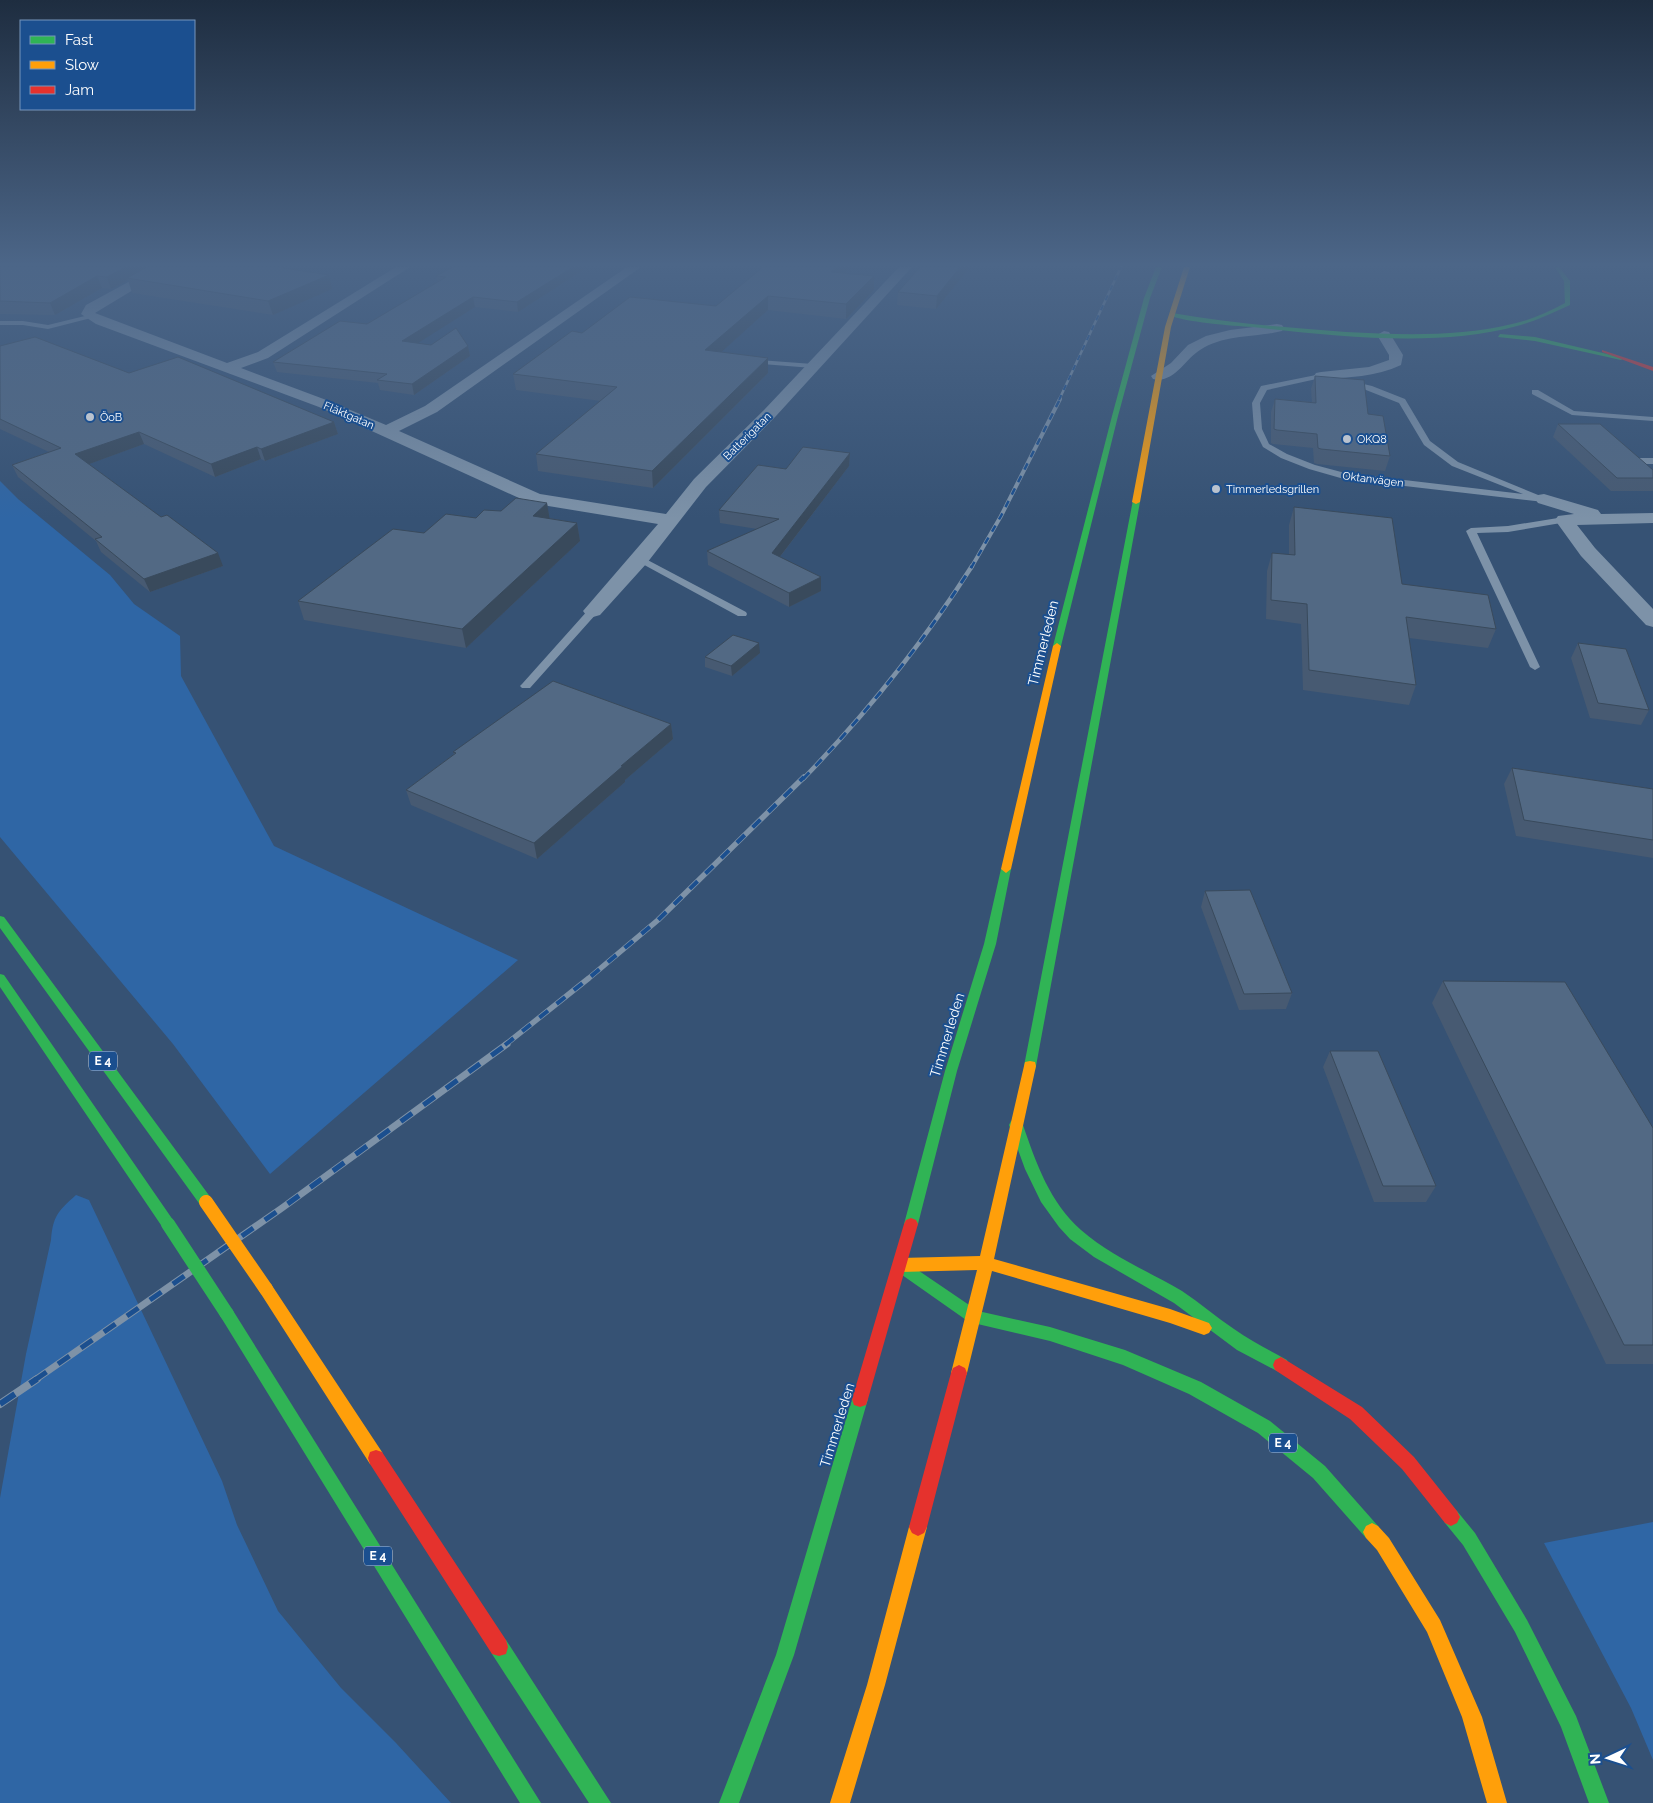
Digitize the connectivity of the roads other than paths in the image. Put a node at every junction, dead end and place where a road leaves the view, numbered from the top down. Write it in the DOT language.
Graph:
graph roads {
  1 [pos="184,351"];
  2 [pos="269,351"];
  3 [pos="514,351"];
  4 [pos="827,351"];
  5 [pos="1147,351"];
  6 [pos="1158,351"];
  7 [pos="1189,351"];
  8 [pos="1394,351"];
  9 [pos="1590,351"];
  10 [pos="1602,351"];
  11 [pos="1621,358"];
  12 [pos="742,360"];
  13 [pos="813,366"];
  14 [pos="227,368"];
  15 [pos="1653,369"];
  16 [pos="1158,376"];
  17 [pos="1321,376"];
  18 [pos="1535,392"];
  19 [pos="1653,419"];
  20 [pos="386,431"];
  21 [pos="1638,461"];
  22 [pos="1653,461"];
  23 [pos="1544,499"];
  24 [pos="1653,518"];
  25 [pos="1607,519"];
  26 [pos="670,520"];
  27 [pos="1564,520"];
  28 [pos="640,559"];
  29 [pos="593,611"];
  30 [pos="742,614"];
  31 [pos="1653,620"];
  32 [pos="1535,667"];
  33 [pos="526,686"];
  34 [pos="0,920"];
  35 [pos="0,978"];
  36 [pos="1016,1124"];
  37 [pos="986,1263"];
  38 [pos="900,1264"];
  39 [pos="974,1317"];
  40 [pos="1238,1341"];
  41 [pos="530,1801"];
  42 [pos="601,1803"];
  43 [pos="729,1803"];
  44 [pos="840,1803"];
  45 [pos="1497,1803"];
  46 [pos="1599,1803"];
  1 -- 14 [label="street, Fläktgatan"];
  2 -- 14 [label="street"];
  3 -- 20 [label="street"];
  4 -- 13 [label="street, Batterigatan"];
  5 -- 38 [label="main road, Timmerleden"];
  6 -- 16 [label="main road, Timmerleden"];
  7 -- 16 [label="street"];
  8 -- 17 [label="street, Oktanvägen"];
  9 -- 11 [label="main road"];
  10 -- 11 [label="main road"];
  11 -- 15 [label="main road"];
  12 -- 13 [label="lane"];
  13 -- 26 [label="street, Batterigatan"];
  14 -- 20 [label="street, Fläktgatan"];
  16 -- 36 [label="main road, Timmerleden"];
  17 -- 23 [label="lane, Oktanvägen"];
  17 -- 23 [label="lane, Oktanvägen"];
  18 -- 19 [label="lane"];
  20 -- 26 [label="street, Fläktgatan"];
  21 -- 22 [label="lane"];
  23 -- 25 [label="street, Oktanvägen"];
  24 -- 25 [label="street, Oktanvägen"];
  25 -- 27 [label="street, Oktanvägen"];
  26 -- 28 [label="street, Batterigatan"];
  27 -- 31 [label="street"];
  27 -- 32 [label="lane"];
  28 -- 29 [label="street, Batterigatan"];
  28 -- 30 [label="lane"];
  29 -- 33 [label="lane"];
  34 -- 42 [label="main road, E 4, bridge"];
  35 -- 41 [label="main road, E 4, bridge"];
  36 -- 37 [label="main road, Timmerleden"];
  36 -- 40 [label="main road"];
  37 -- 38 [label="main road"];
  37 -- 39 [label="main road, Timmerleden"];
  37 -- 40 [label="main road"];
  38 -- 39 [label="main road, E 4"];
  38 -- 43 [label="main road, Timmerleden"];
  39 -- 44 [label="main road, Timmerleden"];
  39 -- 45 [label="main road, E 4"];
  40 -- 46 [label="main road"];
}
